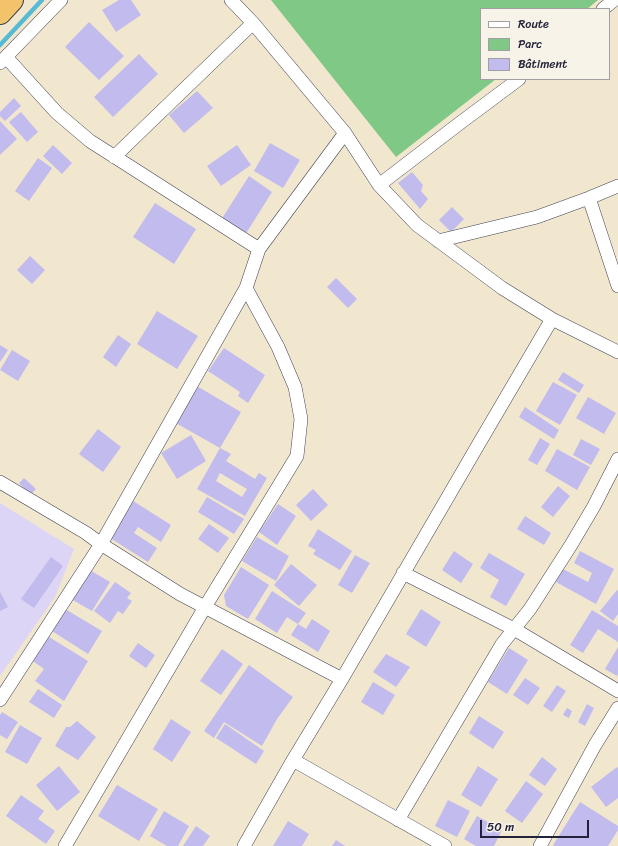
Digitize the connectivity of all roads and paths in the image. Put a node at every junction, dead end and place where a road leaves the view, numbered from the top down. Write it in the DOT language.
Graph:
graph roads {
  1 [pos="12,0"];
  2 [pos="61,0"];
  3 [pos="231,0"];
  4 [pos="614,0"];
  5 [pos="604,8"];
  6 [pos="0,12"];
  7 [pos="253,23"];
  8 [pos="3,60"];
  9 [pos="518,80"];
  10 [pos="345,133"];
  11 [pos="114,157"];
  12 [pos="379,185"];
  13 [pos="618,186"];
  14 [pos="589,198"];
  15 [pos="438,241"];
  16 [pos="259,250"];
  17 [pos="618,286"];
  18 [pos="246,288"];
  19 [pos="552,319"];
  20 [pos="618,339"];
  21 [pos="606,345"];
  22 [pos="618,352"];
  23 [pos="618,459"];
  24 [pos="0,482"];
  25 [pos="102,544"];
  26 [pos="403,573"];
  27 [pos="205,607"];
  28 [pos="514,629"];
  29 [pos="342,679"];
  30 [pos="618,691"];
  31 [pos="2,694"];
  32 [pos="618,708"];
  33 [pos="293,760"];
  34 [pos="398,820"];
  35 [pos="65,846"];
  36 [pos="244,846"];
  37 [pos="445,846"];
  38 [pos="540,846"];
  1 -- 6 [label="highway"];
  2 -- 8 [label="street"];
  3 -- 7 [label="street"];
  4 -- 5 [label="street"];
  7 -- 10 [label="street"];
  7 -- 11 [label="street"];
  8 -- 11 [label="street"];
  9 -- 12 [label="street"];
  10 -- 12 [label="street"];
  10 -- 16 [label="street"];
  11 -- 16 [label="street"];
  12 -- 15 [label="street"];
  13 -- 14 [label="street"];
  14 -- 15 [label="street"];
  14 -- 17 [label="street"];
  15 -- 19 [label="street"];
  16 -- 18 [label="street"];
  18 -- 25 [label="street"];
  18 -- 27 [label="street"];
  19 -- 21 [label="street"];
  19 -- 26 [label="street"];
  20 -- 21 [label="street"];
  21 -- 22 [label="street"];
  23 -- 28 [label="street"];
  24 -- 25 [label="street"];
  25 -- 27 [label="street"];
  25 -- 31 [label="street"];
  26 -- 28 [label="street"];
  26 -- 29 [label="street"];
  27 -- 29 [label="street"];
  27 -- 35 [label="street"];
  28 -- 30 [label="street"];
  28 -- 34 [label="street"];
  29 -- 33 [label="street"];
  32 -- 38 [label="street"];
  33 -- 34 [label="street"];
  33 -- 36 [label="street"];
  34 -- 37 [label="street"];
}
